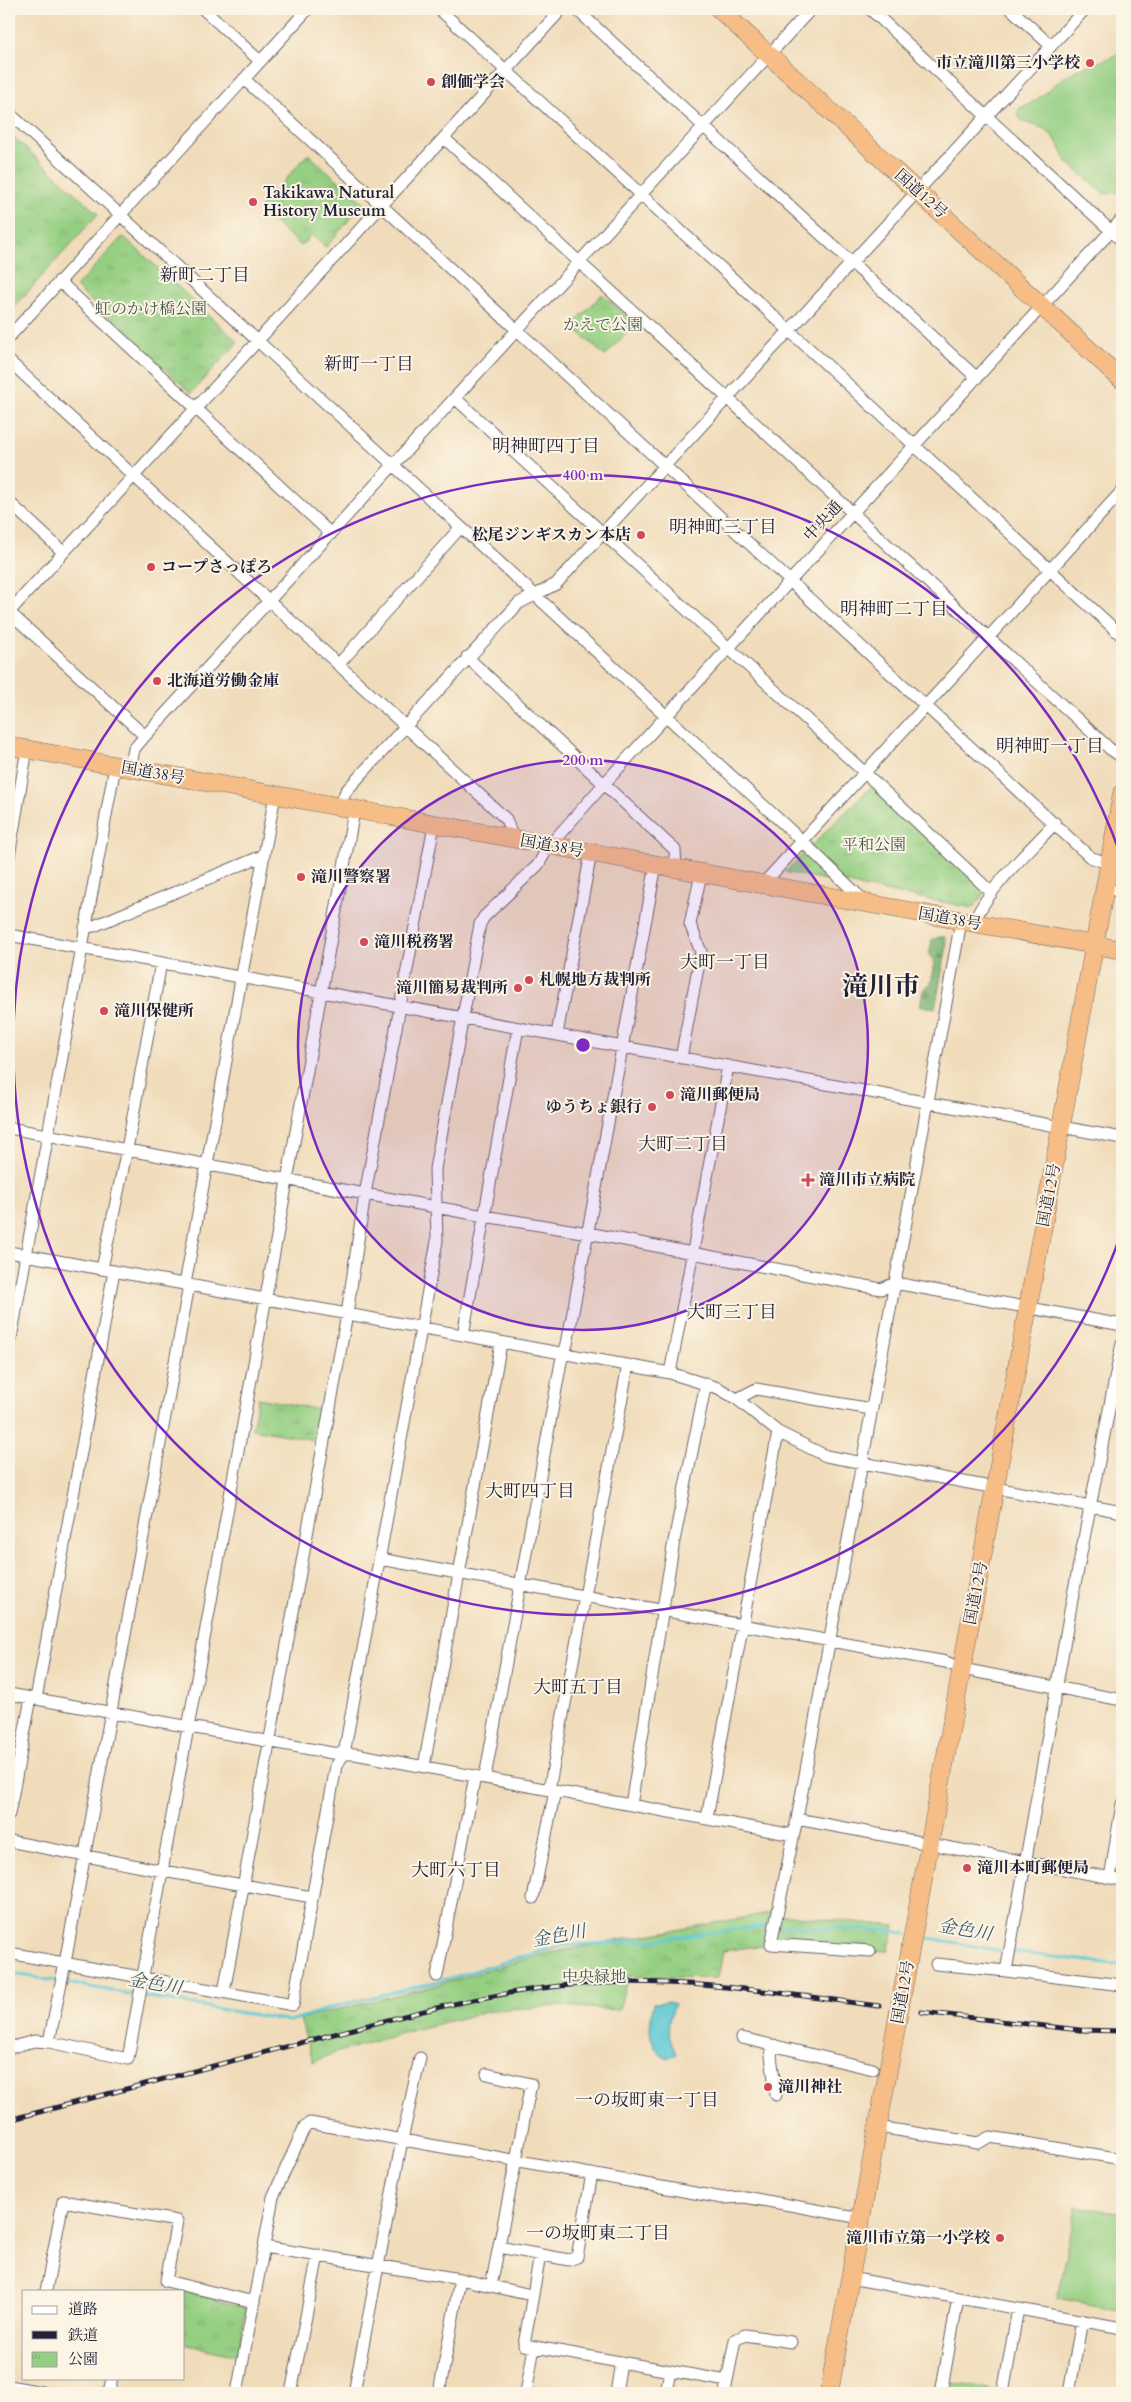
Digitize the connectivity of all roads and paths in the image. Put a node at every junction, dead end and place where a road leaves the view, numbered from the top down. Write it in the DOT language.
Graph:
graph roads {
  1 [pos="203,9"];
  2 [pos="308,9"];
  3 [pos="439,9"];
  4 [pos="562,9"];
  5 [pos="576,9"];
  6 [pos="718,9"];
  7 [pos="811,9"];
  8 [pos="870,9"];
  9 [pos="1011,9"];
  10 [pos="1085,9"];
  11 [pos="1051,46"];
  12 [pos="769,55"];
  13 [pos="260,61"];
  14 [pos="506,70"];
  15 [pos="244,79"];
  16 [pos="9,113"];
  17 [pos="986,116"];
  18 [pos="704,126"];
  19 [pos="444,138"];
  20 [pos="918,191"];
  21 [pos="642,195"];
  22 [pos="382,206"];
  23 [pos="120,215"];
  24 [pos="1122,219"];
  25 [pos="1112,231"];
  26 [pos="1122,241"];
  27 [pos="852,262"];
  28 [pos="578,263"];
  29 [pos="59,281"];
  30 [pos="1043,306"];
  31 [pos="517,329"];
  32 [pos="790,331"];
  33 [pos="9,337"];
  34 [pos="257,341"];
  35 [pos="9,361"];
  36 [pos="977,378"];
  37 [pos="1122,380"];
  38 [pos="455,398"];
  39 [pos="726,399"];
  40 [pos="196,408"];
  41 [pos="915,446"];
  42 [pos="393,465"];
  43 [pos="665,466"];
  44 [pos="132,477"];
  45 [pos="1122,491"];
  46 [pos="9,502"];
  47 [pos="852,513"];
  48 [pos="460,528"];
  49 [pos="331,534"];
  50 [pos="603,534"];
  51 [pos="63,552"];
  52 [pos="1050,569"];
  53 [pos="790,581"];
  54 [pos="535,595"];
  55 [pos="269,601"];
  56 [pos="9,612"];
  57 [pos="1122,636"];
  58 [pos="988,637"];
  59 [pos="729,648"];
  60 [pos="467,657"];
  61 [pos="338,665"];
  62 [pos="926,706"];
  63 [pos="666,716"];
  64 [pos="405,726"];
  65 [pos="145,736"];
  66 [pos="9,746"];
  67 [pos="28,750"];
  68 [pos="1122,757"];
  69 [pos="122,768"];
  70 [pos="864,772"];
  71 [pos="604,784"];
  72 [pos="1122,794"];
  73 [pos="275,795"];
  74 [pos="346,809"];
  75 [pos="1055,823"];
  76 [pos="434,825"];
  77 [pos="513,839"];
  78 [pos="802,840"];
  79 [pos="549,846"];
  80 [pos="591,853"];
  81 [pos="9,856"];
  82 [pos="262,856"];
  83 [pos="1109,864"];
  84 [pos="656,865"];
  85 [pos="676,869"];
  86 [pos="701,874"];
  87 [pos="763,884"];
  88 [pos="1104,888"];
  89 [pos="1122,892"];
  90 [pos="992,893"];
  91 [pos="867,904"];
  92 [pos="968,922"];
  93 [pos="86,927"];
  94 [pos="9,935"];
  95 [pos="1094,945"];
  96 [pos="82,948"];
  97 [pos="1122,950"];
  98 [pos="161,963"];
  99 [pos="241,977"];
  100 [pos="322,992"];
  101 [pos="400,1006"];
  102 [pos="463,1018"];
  103 [pos="518,1028"];
  104 [pos="557,1034"];
  105 [pos="622,1046"];
  106 [pos="682,1058"];
  107 [pos="728,1066"];
  108 [pos="928,1103"];
  109 [pos="9,1128"];
  110 [pos="1061,1128"];
  111 [pos="47,1135"];
  112 [pos="1122,1138"];
  113 [pos="127,1149"];
  114 [pos="206,1164"];
  115 [pos="288,1178"];
  116 [pos="365,1194"];
  117 [pos="437,1206"];
  118 [pos="484,1216"];
  119 [pos="588,1233"];
  120 [pos="9,1252"];
  121 [pos="693,1254"];
  122 [pos="26,1255"];
  123 [pos="102,1269"];
  124 [pos="114,1271"];
  125 [pos="895,1283"];
  126 [pos="187,1284"];
  127 [pos="267,1299"];
  128 [pos="1028,1308"];
  129 [pos="347,1314"];
  130 [pos="1122,1325"];
  131 [pos="422,1327"];
  132 [pos="463,1335"];
  133 [pos="501,1343"];
  134 [pos="1122,1343"];
  135 [pos="9,1349"];
  136 [pos="563,1353"];
  137 [pos="628,1365"];
  138 [pos="670,1373"];
  139 [pos="706,1383"];
  140 [pos="737,1399"];
  141 [pos="871,1409"];
  142 [pos="778,1432"];
  143 [pos="862,1463"];
  144 [pos="995,1489"];
  145 [pos="1090,1506"];
  146 [pos="1122,1512"];
  147 [pos="380,1559"];
  148 [pos="460,1573"];
  149 [pos="521,1584"];
  150 [pos="585,1595"];
  151 [pos="663,1610"];
  152 [pos="742,1625"];
  153 [pos="829,1640"];
  154 [pos="962,1669"];
  155 [pos="1057,1687"];
  156 [pos="9,1694"];
  157 [pos="34,1699"];
  158 [pos="1122,1700"];
  159 [pos="110,1712"];
  160 [pos="190,1727"];
  161 [pos="270,1742"];
  162 [pos="344,1754"];
  163 [pos="424,1766"];
  164 [pos="480,1776"];
  165 [pos="552,1790"];
  166 [pos="1122,1804"];
  167 [pos="631,1805"];
  168 [pos="9,1814"];
  169 [pos="707,1818"];
  170 [pos="797,1819"];
  171 [pos="793,1834"];
  172 [pos="9,1841"];
  173 [pos="930,1845"];
  174 [pos="85,1855"];
  175 [pos="1026,1861"];
  176 [pos="164,1872"];
  177 [pos="1110,1878"];
  178 [pos="1122,1880"];
  179 [pos="242,1884"];
  180 [pos="312,1897"];
  181 [pos="533,1898"];
  182 [pos="870,1951"];
  183 [pos="9,1953"];
  184 [pos="65,1963"];
  185 [pos="936,1964"];
  186 [pos="1006,1971"];
  187 [pos="437,1976"];
  188 [pos="144,1978"];
  189 [pos="1122,1985"];
  190 [pos="224,1992"];
  191 [pos="742,2038"];
  192 [pos="49,2042"];
  193 [pos="774,2045"];
  194 [pos="9,2048"];
  195 [pos="420,2058"];
  196 [pos="873,2069"];
  197 [pos="487,2074"];
  198 [pos="776,2095"];
  199 [pos="878,2127"];
  200 [pos="402,2140"];
  201 [pos="1122,2159"];
  202 [pos="516,2161"];
  203 [pos="592,2174"];
  204 [pos="861,2218"];
  205 [pos="264,2247"];
  206 [pos="499,2247"];
  207 [pos="318,2255"];
  208 [pos="540,2255"];
  209 [pos="379,2266"];
  210 [pos="850,2278"];
  211 [pos="460,2279"];
  212 [pos="165,2286"];
  213 [pos="491,2286"];
  214 [pos="46,2290"];
  215 [pos="531,2295"];
  216 [pos="958,2298"];
  217 [pos="254,2302"];
  218 [pos="1018,2309"];
  219 [pos="1082,2320"];
  220 [pos="1122,2328"];
  221 [pos="791,2342"];
  222 [pos="534,2347"];
  223 [pos="621,2362"];
  224 [pos="670,2371"];
  225 [pos="112,2380"];
  226 [pos="727,2381"];
  227 [pos="30,2384"];
  228 [pos="9,2386"];
  229 [pos="48,2393"];
  230 [pos="109,2393"];
  231 [pos="237,2393"];
  232 [pos="291,2393"];
  233 [pos="354,2393"];
  234 [pos="439,2393"];
  235 [pos="526,2393"];
  236 [pos="616,2393"];
  237 [pos="666,2393"];
  238 [pos="725,2393"];
  239 [pos="829,2393"];
  240 [pos="941,2393"];
  241 [pos="1003,2393"];
  242 [pos="1069,2393"];
  1 -- 13 [label="street"];
  2 -- 13 [label="street"];
  3 -- 14 [label="street"];
  4 -- 14 [label="street"];
  5 -- 18 [label="street"];
  6 -- 12 [label="highway, 国道12号"];
  7 -- 12 [label="street"];
  8 -- 17 [label="street"];
  9 -- 11 [label="street"];
  10 -- 11 [label="street"];
  11 -- 17 [label="street"];
  12 -- 18 [label="street"];
  12 -- 20 [label="highway, 国道12号"];
  13 -- 15 [label="street"];
  14 -- 19 [label="street"];
  14 -- 21 [label="street"];
  15 -- 22 [label="street"];
  15 -- 23 [label="street"];
  16 -- 23 [label="street"];
  17 -- 20 [label="street"];
  17 -- 25 [label="street"];
  18 -- 21 [label="street"];
  18 -- 27 [label="street"];
  19 -- 22 [label="street"];
  19 -- 28 [label="street"];
  20 -- 27 [label="street"];
  20 -- 30 [label="highway, 国道12号"];
  21 -- 28 [label="street"];
  21 -- 32 [label="street"];
  22 -- 31 [label="street"];
  22 -- 34 [label="street"];
  23 -- 29 [label="street"];
  23 -- 34 [label="street"];
  24 -- 25 [label="street, 中央通"];
  25 -- 26 [label="street"];
  25 -- 30 [label="street, 中央通"];
  27 -- 32 [label="street"];
  27 -- 36 [label="street"];
  28 -- 31 [label="street"];
  28 -- 39 [label="street"];
  29 -- 33 [label="street"];
  29 -- 40 [label="street"];
  30 -- 36 [label="street, 中央通"];
  30 -- 37 [label="highway, 国道12号"];
  31 -- 38 [label="street"];
  31 -- 43 [label="street"];
  32 -- 39 [label="street"];
  32 -- 41 [label="street"];
  34 -- 40 [label="street"];
  34 -- 42 [label="street"];
  35 -- 44 [label="street"];
  36 -- 41 [label="street, 中央通"];
  38 -- 42 [label="street"];
  38 -- 50 [label="street"];
  39 -- 43 [label="street"];
  39 -- 47 [label="street"];
  40 -- 44 [label="street"];
  40 -- 49 [label="street"];
  41 -- 47 [label="street, 中央通"];
  41 -- 52 [label="street"];
  42 -- 48 [label="street"];
  42 -- 49 [label="street"];
  43 -- 50 [label="street"];
  43 -- 53 [label="street"];
  44 -- 51 [label="street"];
  44 -- 55 [label="street"];
  45 -- 52 [label="street"];
  46 -- 51 [label="street"];
  47 -- 53 [label="street, 中央通"];
  47 -- 58 [label="street"];
  48 -- 54 [label="street"];
  48 -- 61 [label="street"];
  49 -- 55 [label="street"];
  50 -- 54 [label="street"];
  50 -- 59 [label="street"];
  51 -- 56 [label="street"];
  52 -- 57 [label="street"];
  52 -- 58 [label="street"];
  53 -- 59 [label="street, 中央通"];
  53 -- 62 [label="street"];
  54 -- 60 [label="street"];
  54 -- 63 [label="street"];
  55 -- 61 [label="street"];
  55 -- 65 [label="street"];
  56 -- 65 [label="street"];
  58 -- 62 [label="street"];
  58 -- 68 [label="street"];
  59 -- 63 [label="street, 中央通"];
  59 -- 70 [label="street"];
  60 -- 64 [label="street"];
  60 -- 71 [label="street"];
  61 -- 64 [label="street"];
  62 -- 70 [label="street"];
  62 -- 75 [label="street"];
  63 -- 71 [label="street, 中央通"];
  63 -- 78 [label="street"];
  64 -- 74 [label="street"];
  64 -- 77 [label="street"];
  65 -- 69 [label="street"];
  66 -- 67 [label="highway, 国道38号"];
  67 -- 69 [label="highway, 国道38号"];
  67 -- 81 [label="street"];
  69 -- 73 [label="highway, 国道38号"];
  69 -- 93 [label="street"];
  70 -- 78 [label="street"];
  70 -- 90 [label="street"];
  71 -- 79 [label="street, 中央通"];
  71 -- 85 [label="street"];
  72 -- 83 [label="highway, 国道12号"];
  73 -- 74 [label="highway, 国道38号"];
  73 -- 82 [label="street"];
  74 -- 76 [label="highway, 国道38号"];
  74 -- 100 [label="street"];
  75 -- 83 [label="street"];
  75 -- 90 [label="street"];
  76 -- 77 [label="highway, 国道38号"];
  76 -- 101 [label="street"];
  77 -- 79 [label="highway, 国道38号"];
  78 -- 87 [label="street"];
  78 -- 91 [label="street"];
  79 -- 80 [label="highway, 国道38号"];
  79 -- 102 [label="street, 中央通"];
  80 -- 84 [label="highway, 国道38号"];
  80 -- 104 [label="street"];
  82 -- 93 [label="street"];
  82 -- 99 [label="street"];
  83 -- 88 [label="highway, 国道12号"];
  84 -- 85 [label="highway, 国道38号"];
  84 -- 105 [label="street"];
  85 -- 86 [label="highway, 国道38号"];
  86 -- 87 [label="highway, 国道38号"];
  86 -- 106 [label="street"];
  87 -- 91 [label="highway, 国道38号"];
  88 -- 89 [label="street"];
  88 -- 95 [label="highway, 国道12号"];
  90 -- 92 [label="street"];
  91 -- 92 [label="highway, 国道38号"];
  92 -- 95 [label="highway, 国道38号"];
  92 -- 108 [label="street"];
  93 -- 96 [label="street"];
  94 -- 96 [label="street"];
  95 -- 97 [label="highway, 国道38号"];
  95 -- 110 [label="highway, 国道12号"];
  96 -- 98 [label="street"];
  96 -- 111 [label="street"];
  98 -- 99 [label="street"];
  98 -- 113 [label="street"];
  99 -- 100 [label="street"];
  99 -- 114 [label="street"];
  100 -- 101 [label="street"];
  100 -- 115 [label="street"];
  101 -- 102 [label="street"];
  101 -- 116 [label="street"];
  102 -- 103 [label="street"];
  102 -- 117 [label="street, 中央通"];
  103 -- 104 [label="street"];
  103 -- 118 [label="street"];
  104 -- 105 [label="street"];
  105 -- 106 [label="street"];
  105 -- 119 [label="street"];
  106 -- 107 [label="street"];
  107 -- 108 [label="street"];
  107 -- 121 [label="street"];
  108 -- 110 [label="street"];
  108 -- 125 [label="street"];
  109 -- 111 [label="street"];
  110 -- 112 [label="street"];
  110 -- 128 [label="highway, 国道12号"];
  111 -- 113 [label="street"];
  111 -- 122 [label="street"];
  113 -- 114 [label="street"];
  113 -- 123 [label="street"];
  114 -- 115 [label="street"];
  114 -- 126 [label="street"];
  115 -- 116 [label="street"];
  115 -- 127 [label="street"];
  116 -- 117 [label="street"];
  116 -- 129 [label="street"];
  117 -- 118 [label="street"];
  117 -- 131 [label="street, 中央通"];
  118 -- 119 [label="street"];
  118 -- 132 [label="street"];
  119 -- 121 [label="street"];
  119 -- 136 [label="street"];
  120 -- 122 [label="street"];
  121 -- 125 [label="street"];
  121 -- 138 [label="street"];
  122 -- 123 [label="street"];
  122 -- 135 [label="street"];
  123 -- 124 [label="street"];
  124 -- 126 [label="street"];
  124 -- 157 [label="street"];
  125 -- 128 [label="street"];
  125 -- 141 [label="street"];
  126 -- 127 [label="street"];
  126 -- 159 [label="street"];
  127 -- 129 [label="street"];
  127 -- 160 [label="street"];
  128 -- 130 [label="street"];
  128 -- 144 [label="highway, 国道12号"];
  129 -- 131 [label="street"];
  129 -- 161 [label="street"];
  131 -- 132 [label="street"];
  131 -- 147 [label="street, 中央通"];
  132 -- 133 [label="street"];
  133 -- 136 [label="street"];
  133 -- 148 [label="street"];
  134 -- 145 [label="street"];
  136 -- 137 [label="street"];
  136 -- 149 [label="street"];
  137 -- 138 [label="street"];
  137 -- 150 [label="street"];
  138 -- 139 [label="street"];
  139 -- 140 [label="street"];
  139 -- 151 [label="street"];
  140 -- 141 [label="street"];
  140 -- 142 [label="street"];
  141 -- 143 [label="street"];
  142 -- 143 [label="street"];
  142 -- 152 [label="street"];
  143 -- 144 [label="street"];
  143 -- 153 [label="street"];
  144 -- 145 [label="street"];
  144 -- 154 [label="highway, 国道12号"];
  145 -- 146 [label="street"];
  145 -- 155 [label="street"];
  147 -- 148 [label="street"];
  147 -- 162 [label="street, 中央通"];
  148 -- 149 [label="street"];
  148 -- 163 [label="street"];
  149 -- 150 [label="street"];
  149 -- 164 [label="street"];
  150 -- 151 [label="street"];
  150 -- 165 [label="street"];
  151 -- 152 [label="street"];
  151 -- 167 [label="street"];
  152 -- 153 [label="street"];
  152 -- 169 [label="street"];
  153 -- 154 [label="street"];
  153 -- 170 [label="street"];
  154 -- 155 [label="street"];
  154 -- 173 [label="highway, 国道12号"];
  155 -- 158 [label="street"];
  155 -- 175 [label="street"];
  156 -- 157 [label="street"];
  157 -- 159 [label="street"];
  157 -- 168 [label="street"];
  159 -- 160 [label="street"];
  159 -- 174 [label="street"];
  160 -- 161 [label="street"];
  160 -- 176 [label="street"];
  161 -- 162 [label="street"];
  161 -- 179 [label="street"];
  162 -- 163 [label="street"];
  162 -- 180 [label="street, 中央通"];
  163 -- 164 [label="street"];
  164 -- 165 [label="street"];
  164 -- 187 [label="street"];
  165 -- 167 [label="street"];
  165 -- 181 [label="street"];
  166 -- 177 [label="street"];
  167 -- 169 [label="street"];
  169 -- 171 [label="street"];
  170 -- 171 [label="street"];
  170 -- 173 [label="street"];
  171 -- 182 [label="street"];
  172 -- 174 [label="street"];
  173 -- 175 [label="street"];
  173 -- 199 [label="highway, 国道12号"];
  174 -- 176 [label="street"];
  174 -- 184 [label="street"];
  175 -- 177 [label="street"];
  175 -- 186 [label="street"];
  176 -- 179 [label="street"];
  176 -- 188 [label="street"];
  177 -- 178 [label="street"];
  179 -- 180 [label="street"];
  179 -- 190 [label="street"];
  180 -- 190 [label="street, 中央通"];
  183 -- 184 [label="street"];
  184 -- 188 [label="street"];
  184 -- 192 [label="street"];
  185 -- 186 [label="street"];
  186 -- 189 [label="street"];
  188 -- 190 [label="street"];
  188 -- 192 [label="street"];
  191 -- 193 [label="street"];
  192 -- 194 [label="street"];
  193 -- 196 [label="street"];
  193 -- 198 [label="street"];
  195 -- 200 [label="street"];
  197 -- 202 [label="street"];
  199 -- 201 [label="street"];
  199 -- 204 [label="highway, 国道12号"];
  200 -- 202 [label="street"];
  200 -- 205 [label="street"];
  200 -- 209 [label="street"];
  202 -- 203 [label="street"];
  202 -- 206 [label="street"];
  203 -- 204 [label="street"];
  203 -- 208 [label="street"];
  204 -- 210 [label="highway, 国道12号"];
  205 -- 207 [label="street"];
  205 -- 217 [label="street"];
  206 -- 208 [label="street"];
  206 -- 213 [label="street"];
  207 -- 209 [label="street"];
  207 -- 232 [label="street"];
  208 -- 215 [label="street"];
  209 -- 211 [label="street"];
  209 -- 233 [label="street"];
  210 -- 216 [label="street"];
  210 -- 239 [label="highway, 国道12号"];
  211 -- 213 [label="street"];
  211 -- 234 [label="street"];
  212 -- 214 [label="street"];
  212 -- 217 [label="street"];
  213 -- 215 [label="street"];
  215 -- 222 [label="street"];
  216 -- 218 [label="street"];
  216 -- 240 [label="street"];
  217 -- 231 [label="street"];
  218 -- 219 [label="street"];
  218 -- 241 [label="street"];
  219 -- 220 [label="street"];
  219 -- 242 [label="street"];
  221 -- 226 [label="street"];
  222 -- 223 [label="street"];
  222 -- 235 [label="street"];
  223 -- 224 [label="street"];
  223 -- 236 [label="street"];
  224 -- 226 [label="street"];
  224 -- 237 [label="street"];
  225 -- 230 [label="street"];
  226 -- 238 [label="street"];
  227 -- 228 [label="street"];
  227 -- 229 [label="street"];
}
